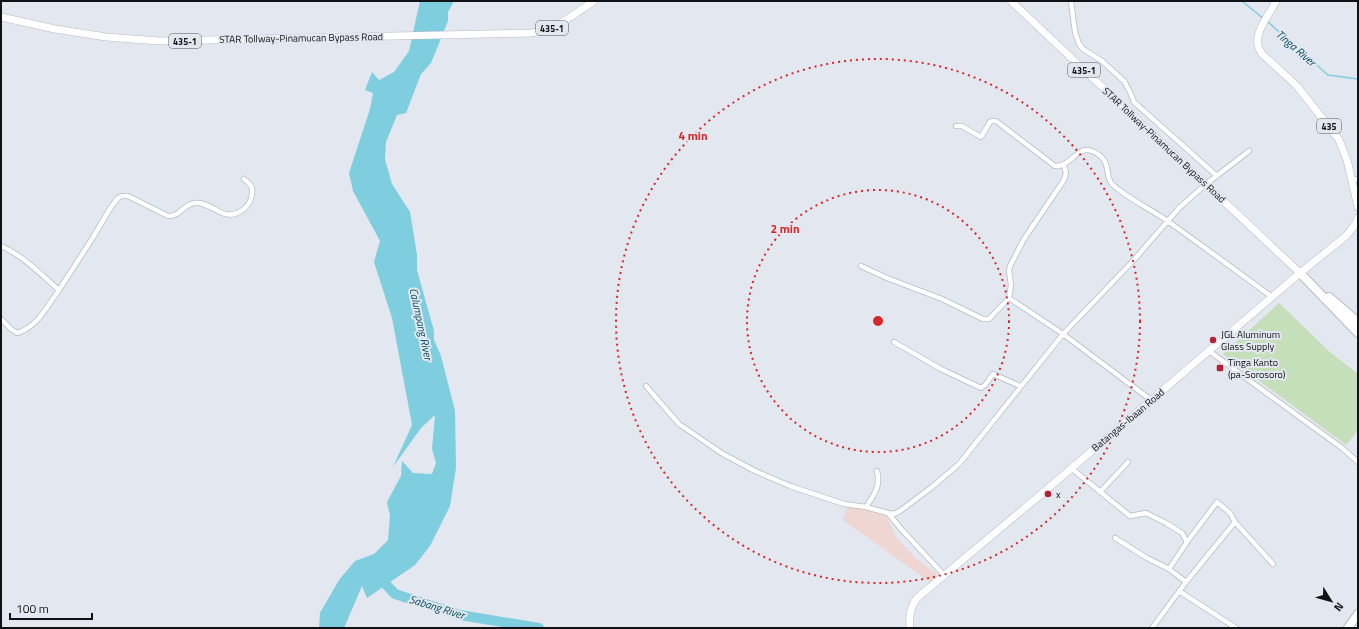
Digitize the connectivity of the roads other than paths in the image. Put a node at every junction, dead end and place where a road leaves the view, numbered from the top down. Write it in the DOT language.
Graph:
graph roads {
  1 [pos="594,1"];
  2 [pos="1011,1"];
  3 [pos="1070,1"];
  4 [pos="1276,1"];
  5 [pos="1,17"];
  6 [pos="956,126"];
  7 [pos="1249,151"];
  8 [pos="1064,165"];
  9 [pos="1217,176"];
  10 [pos="244,179"];
  11 [pos="1355,180"];
  12 [pos="1206,184"];
  13 [pos="1358,207"];
  14 [pos="1358,218"];
  15 [pos="1167,221"];
  16 [pos="1,246"];
  17 [pos="861,266"];
  18 [pos="1300,273"];
  19 [pos="59,290"];
  20 [pos="1272,297"];
  21 [pos="1009,298"];
  22 [pos="1,320"];
  23 [pos="1358,322"];
  24 [pos="1358,333"];
  25 [pos="1063,334"];
  26 [pos="894,342"];
  27 [pos="1209,351"];
  28 [pos="646,386"];
  29 [pos="1020,386"];
  30 [pos="1151,400"];
  31 [pos="1128,462"];
  32 [pos="1358,462"];
  33 [pos="1071,468"];
  34 [pos="877,471"];
  35 [pos="1100,492"];
  36 [pos="866,507"];
  37 [pos="888,513"];
  38 [pos="1235,522"];
  39 [pos="1115,538"];
  40 [pos="1188,542"];
  41 [pos="1273,564"];
  42 [pos="1168,569"];
  43 [pos="944,575"];
  44 [pos="1186,582"];
  45 [pos="1179,591"];
  46 [pos="1358,614"];
  47 [pos="1358,623"];
  48 [pos="910,628"];
  49 [pos="1152,628"];
  50 [pos="1236,628"];
  51 [pos="1348,628"];
  52 [pos="1354,628"];
  1 -- 5 [label="main road, STAR Tollway-Pinamucan Bypass Road / 435-1"];
  2 -- 12 [label="main road, STAR Tollway-Pinamucan Bypass Road / 435-1"];
  3 -- 9 [label="street"];
  4 -- 11 [label="main road, 435"];
  6 -- 8 [label="street"];
  7 -- 9 [label="street"];
  8 -- 15 [label="street"];
  8 -- 21 [label="street"];
  9 -- 12 [label="street"];
  10 -- 19 [label="street"];
  11 -- 13 [label="main road, 435"];
  12 -- 15 [label="street"];
  12 -- 18 [label="main road, STAR Tollway-Pinamucan Bypass Road / 435-1"];
  14 -- 18 [label="main road, Batangas-Ibaan Road"];
  15 -- 20 [label="street"];
  15 -- 25 [label="street"];
  16 -- 19 [label="street"];
  17 -- 21 [label="street"];
  18 -- 20 [label="main road, Batangas-Ibaan Road"];
  18 -- 23 [label="highway"];
  18 -- 24 [label="highway"];
  19 -- 22 [label="street"];
  20 -- 27 [label="main road, Batangas-Ibaan Road"];
  21 -- 25 [label="street"];
  25 -- 29 [label="street"];
  25 -- 30 [label="street"];
  26 -- 29 [label="street"];
  27 -- 30 [label="main road, Batangas-Ibaan Road"];
  27 -- 32 [label="street"];
  28 -- 36 [label="street"];
  29 -- 37 [label="street"];
  30 -- 33 [label="main road, Batangas-Ibaan Road"];
  31 -- 35 [label="street"];
  33 -- 35 [label="street"];
  33 -- 43 [label="main road, Batangas-Ibaan Road"];
  34 -- 36 [label="street"];
  35 -- 40 [label="street"];
  36 -- 37 [label="street"];
  37 -- 43 [label="street"];
  38 -- 40 [label="street"];
  38 -- 41 [label="street"];
  38 -- 44 [label="street"];
  39 -- 42 [label="street"];
  40 -- 42 [label="street"];
  42 -- 44 [label="street"];
  43 -- 48 [label="main road, Batangas-Ibaan Road"];
  44 -- 45 [label="street"];
  45 -- 49 [label="street"];
  45 -- 50 [label="street"];
  46 -- 51 [label="highway"];
  47 -- 52 [label="highway"];
}
